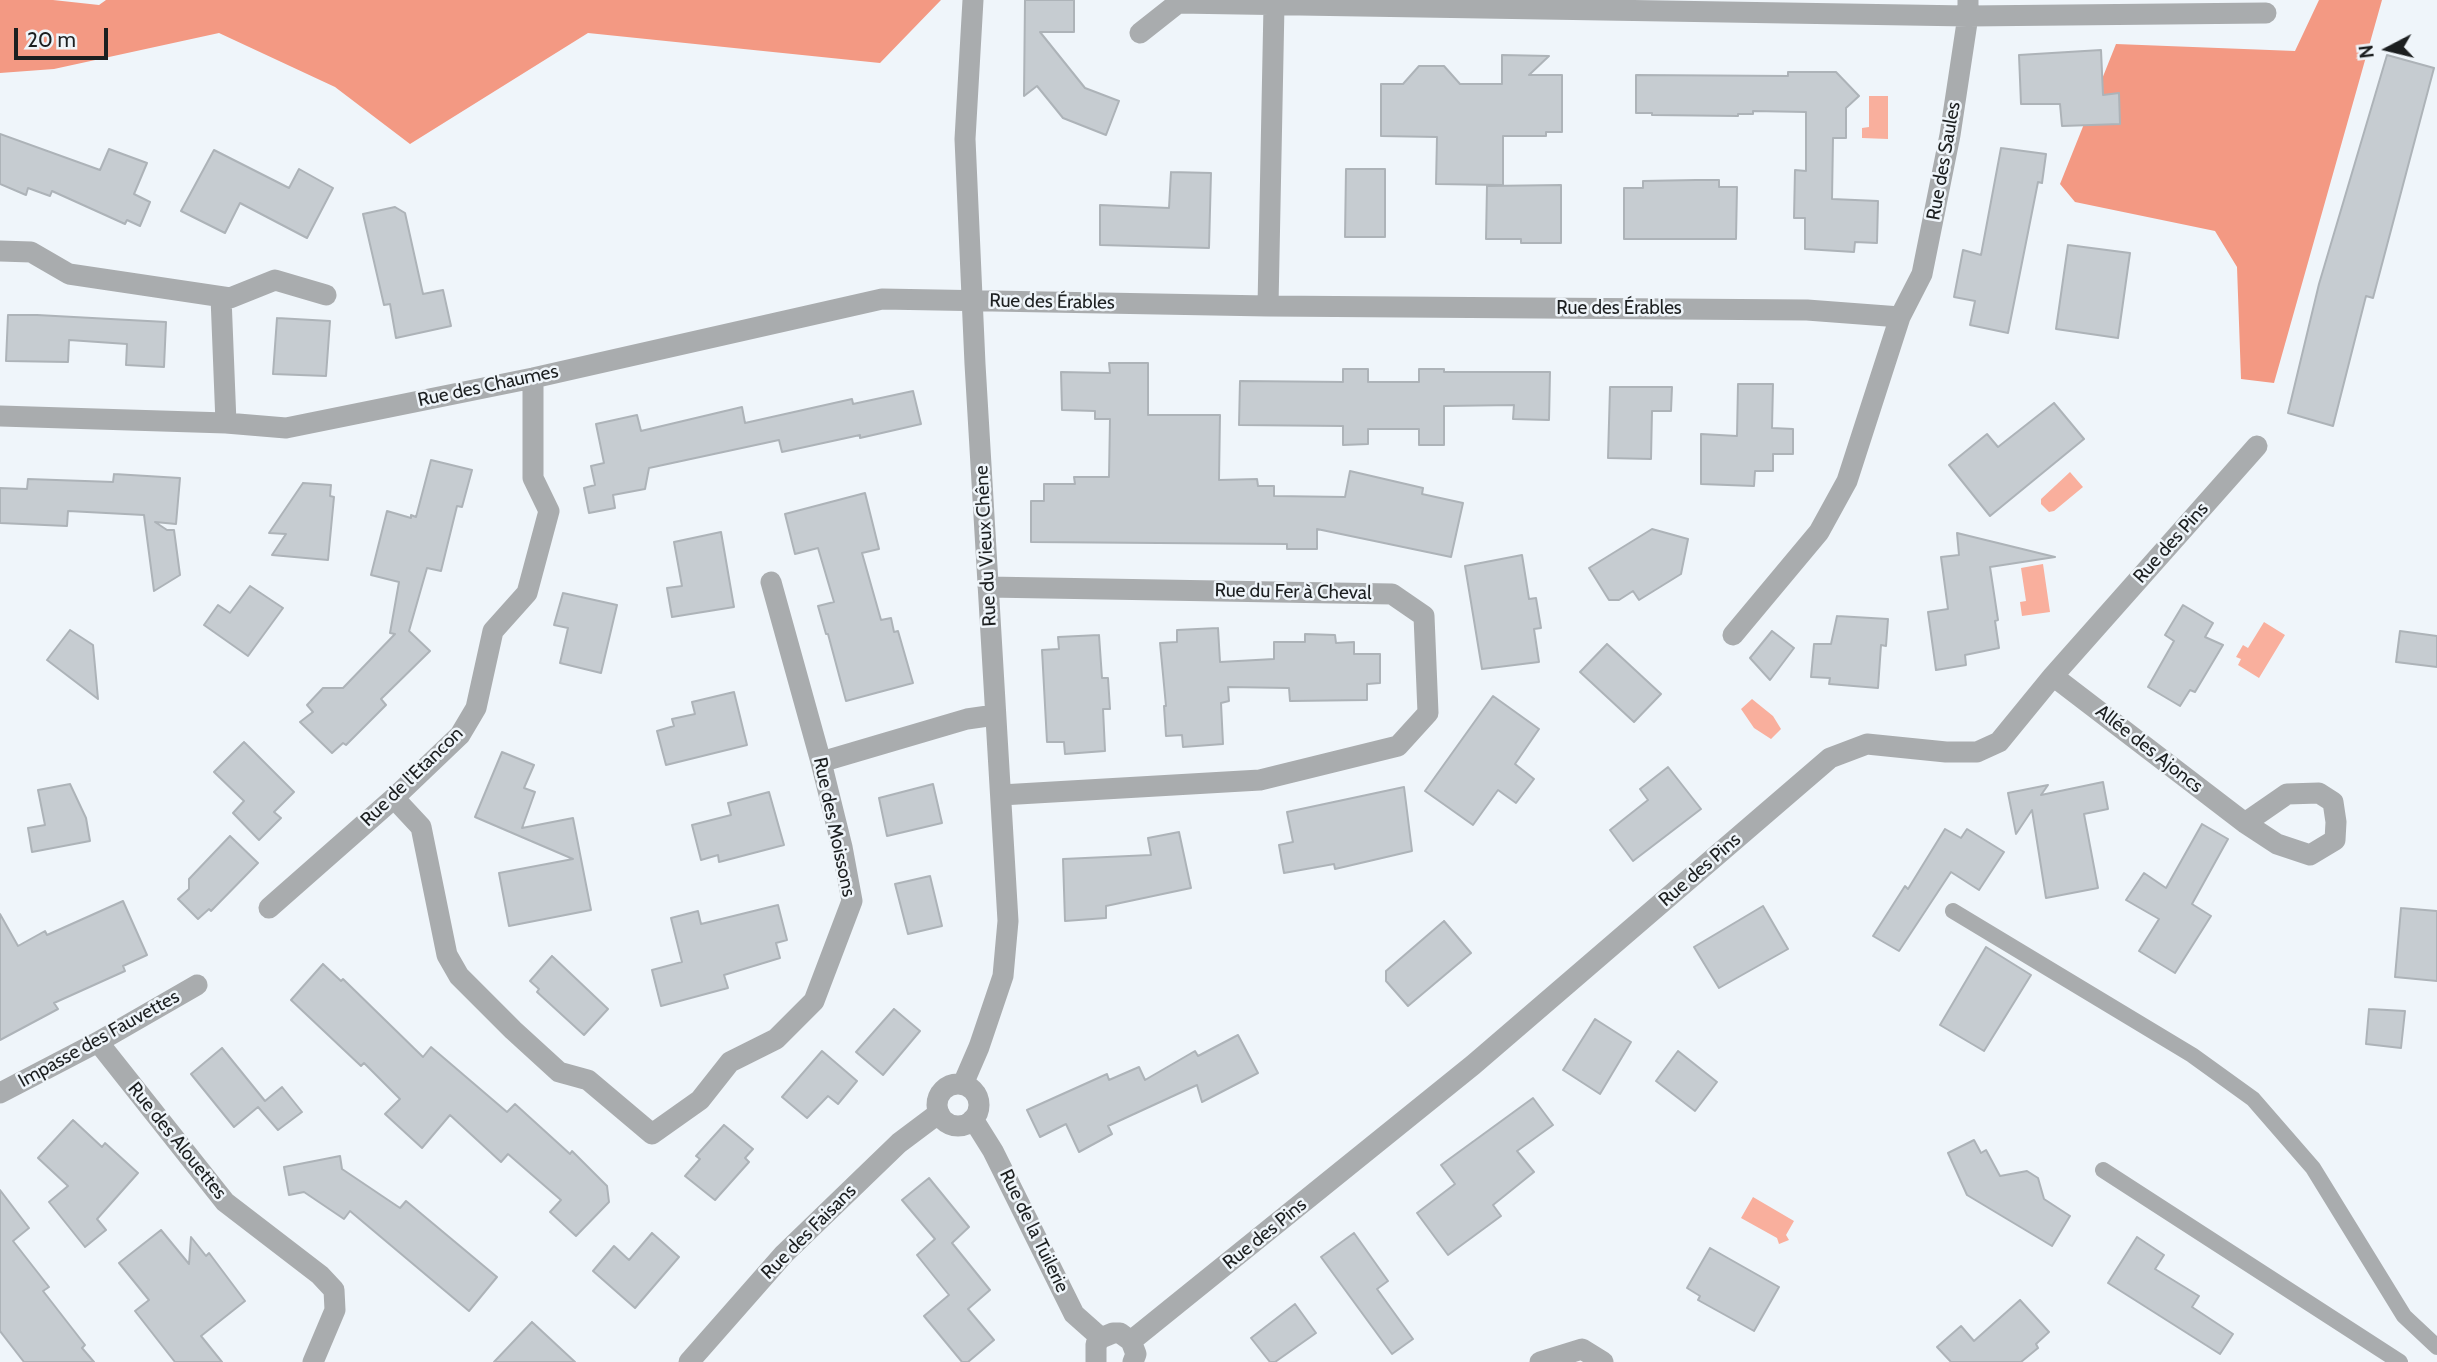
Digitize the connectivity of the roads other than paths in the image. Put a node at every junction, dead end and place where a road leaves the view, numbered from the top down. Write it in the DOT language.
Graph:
graph roads {
  1 [pos="973,0"];
  2 [pos="1274,5"];
  3 [pos="1968,8"];
  4 [pos="2266,13"];
  5 [pos="1140,33"];
  6 [pos="0,251"];
  7 [pos="326,295"];
  8 [pos="221,297"];
  9 [pos="972,300"];
  10 [pos="1268,306"];
  11 [pos="1900,317"];
  12 [pos="533,378"];
  13 [pos="0,416"];
  14 [pos="226,423"];
  15 [pos="2257,446"];
  16 [pos="771,582"];
  17 [pos="988,587"];
  18 [pos="1733,635"];
  19 [pos="2053,676"];
  20 [pos="995,715"];
  21 [pos="821,762"];
  22 [pos="1001,795"];
  23 [pos="394,798"];
  24 [pos="2245,823"];
  25 [pos="270,908"];
  26 [pos="1953,911"];
  27 [pos="197,985"];
  28 [pos="98,1042"];
  29 [pos="963,1084"];
  30 [pos="0,1093"];
  31 [pos="939,1113"];
  32 [pos="973,1119"];
  33 [pos="2103,1170"];
  34 [pos="1101,1338"];
  35 [pos="2437,1347"];
  36 [pos="1132,1352"];
  37 [pos="313,1362"];
  38 [pos="689,1362"];
  39 [pos="1096,1362"];
  40 [pos="1539,1362"];
  41 [pos="1603,1362"];
  42 [pos="2400,1362"];
  1 -- 9 [label="street, Rue du Vieux Chêne"];
  2 -- 3 [label="street"];
  2 -- 5 [label="street"];
  2 -- 10 [label="street"];
  3 -- 4 [label="street"];
  3 -- 11 [label="street, Rue des Saules"];
  6 -- 8 [label="street"];
  7 -- 8 [label="street"];
  8 -- 14 [label="street"];
  9 -- 10 [label="street, Rue des Érables"];
  9 -- 12 [label="street, Rue des Chaumes"];
  9 -- 17 [label="street, Rue du Vieux Chêne"];
  10 -- 11 [label="street, Rue des Érables"];
  11 -- 18 [label="street"];
  12 -- 14 [label="street, Rue des Chaumes"];
  12 -- 23 [label="street, Rue de l'Etancon"];
  13 -- 14 [label="street, Rue des Chaumes"];
  15 -- 19 [label="street, Rue des Pins"];
  16 -- 21 [label="street, Rue des Moissons"];
  17 -- 20 [label="street, Rue du Vieux Chêne"];
  17 -- 22 [label="street, Rue du Fer à Cheval"];
  19 -- 24 [label="street, Allée des Ajoncs"];
  19 -- 36 [label="street, Rue des Pins"];
  20 -- 21 [label="street"];
  20 -- 22 [label="street, Rue du Vieux Chêne"];
  21 -- 23 [label="street, Rue des Moissons"];
  22 -- 29 [label="street, Rue du Vieux Chêne"];
  23 -- 25 [label="street, Rue de l'Etancon"];
  26 -- 35 [label="lane"];
  27 -- 28 [label="street, Impasse des Fauvettes"];
  28 -- 30 [label="street, Impasse des Fauvettes"];
  28 -- 37 [label="street, Rue des Alouettes"];
  29 -- 31 [label="street"];
  29 -- 32 [label="street"];
  31 -- 32 [label="street"];
  31 -- 38 [label="street, Rue des Faisans"];
  32 -- 34 [label="street, Rue de la Tuilerie"];
  33 -- 42 [label="lane"];
  34 -- 36 [label="street"];
  34 -- 39 [label="street"];
  40 -- 41 [label="street"];
}
